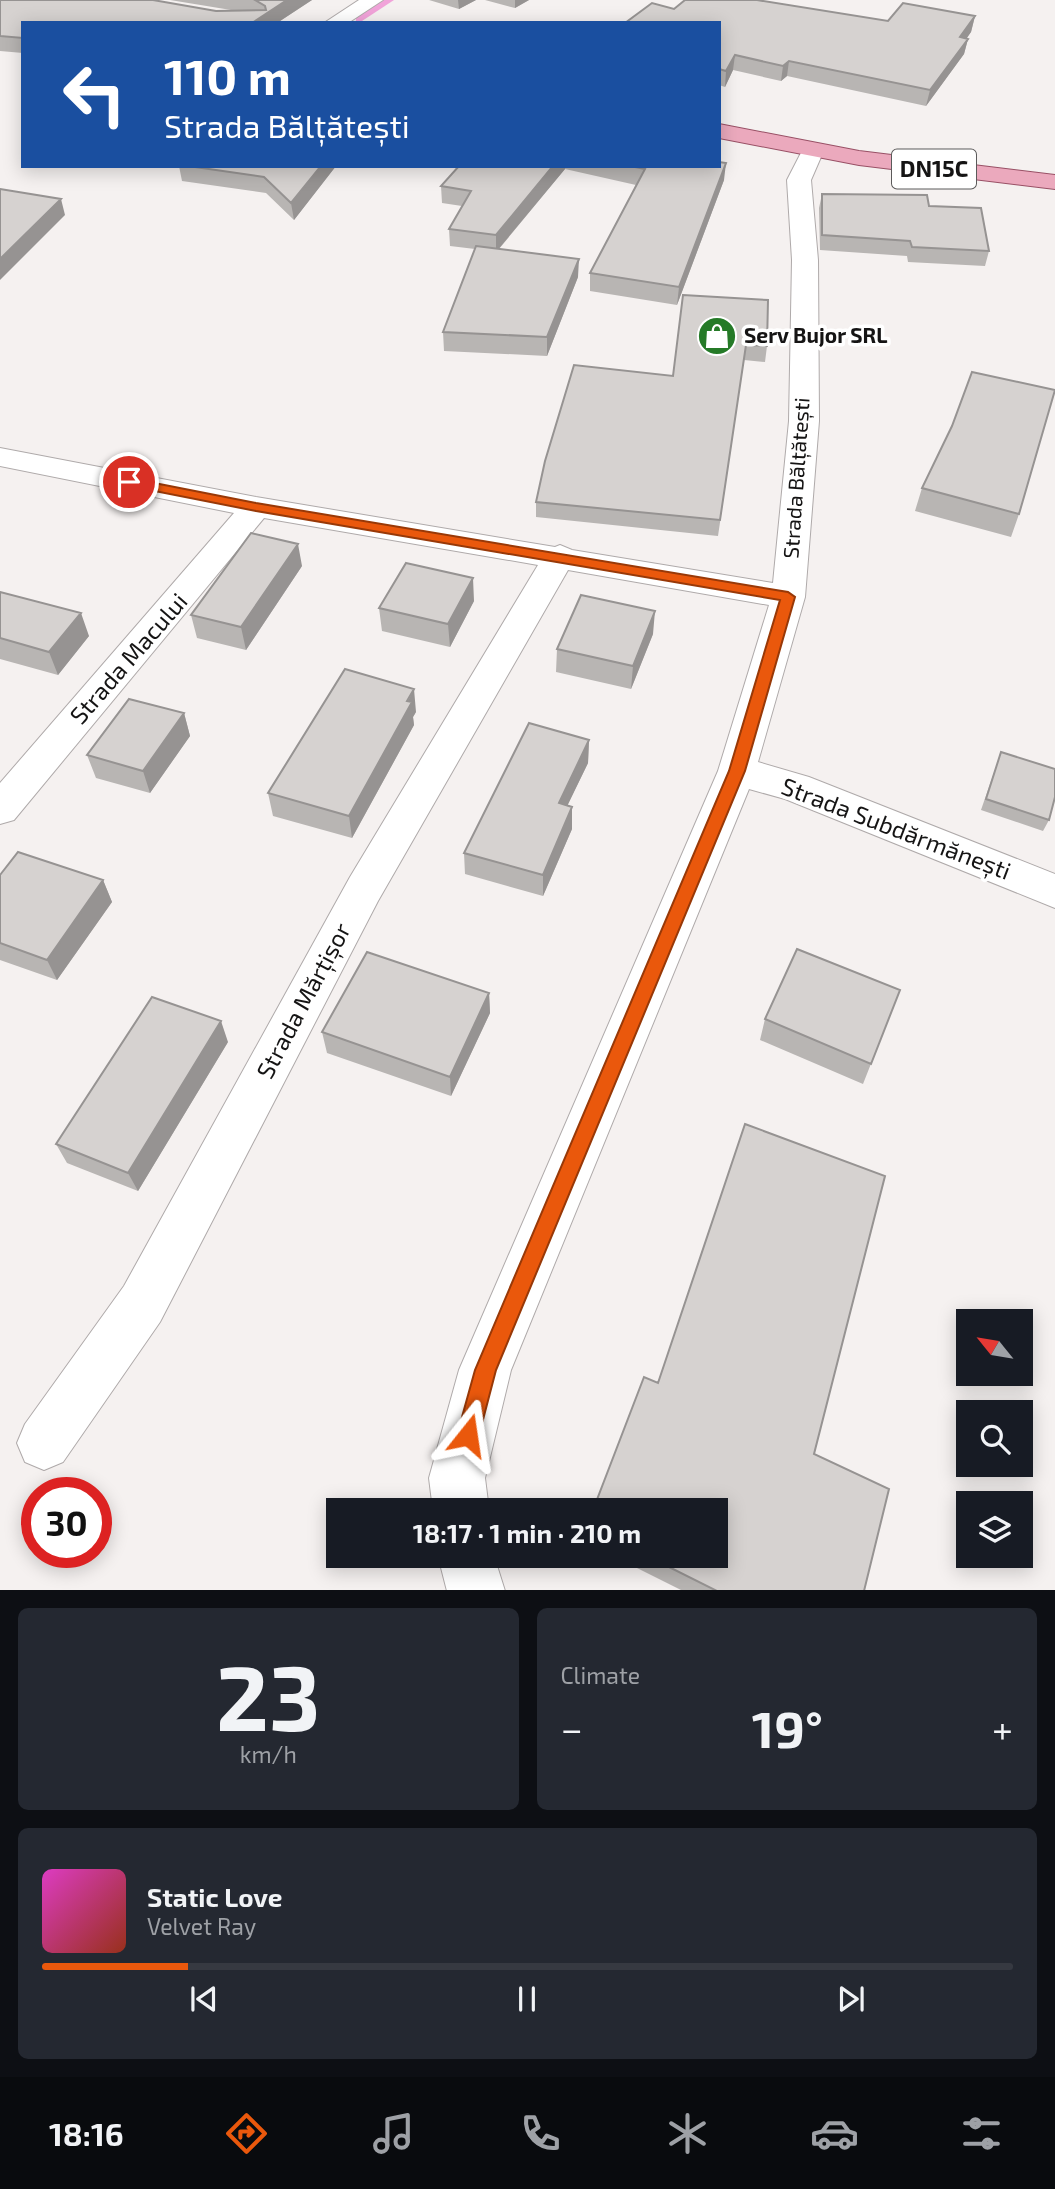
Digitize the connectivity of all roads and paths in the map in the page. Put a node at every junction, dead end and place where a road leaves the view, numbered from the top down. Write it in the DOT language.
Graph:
graph roads {
  1 [pos="373,0"];
  2 [pos="337,21"];
  3 [pos="721,131"];
  4 [pos="813,150"];
  5 [pos="1055,182"];
  6 [pos="14,459"];
  7 [pos="0,483"];
  8 [pos="256,507"];
  9 [pos="559,556"];
  10 [pos="788,597"];
  11 [pos="737,771"];
  12 [pos="0,809"];
  13 [pos="1055,891"];
  14 [pos="44,1443"];
  15 [pos="460,1498"];
  16 [pos="470,1568"];
  17 [pos="477,1590"];
  1 -- 2 [label="street"];
  3 -- 4 [label="main road, DN15C"];
  4 -- 5 [label="main road, DN15C"];
  4 -- 10 [label="street, Strada Bălțătești"];
  6 -- 7 [label="street"];
  6 -- 8 [label="street"];
  8 -- 9 [label="street"];
  8 -- 12 [label="street, Strada Macului"];
  9 -- 10 [label="street"];
  9 -- 14 [label="street, Strada Mărțișor"];
  10 -- 11 [label="street, Strada Bălțătești"];
  11 -- 13 [label="street, Strada Subdărmănești"];
  11 -- 15 [label="street, Strada Bălțătești"];
  16 -- 17 [label="street"];
}
